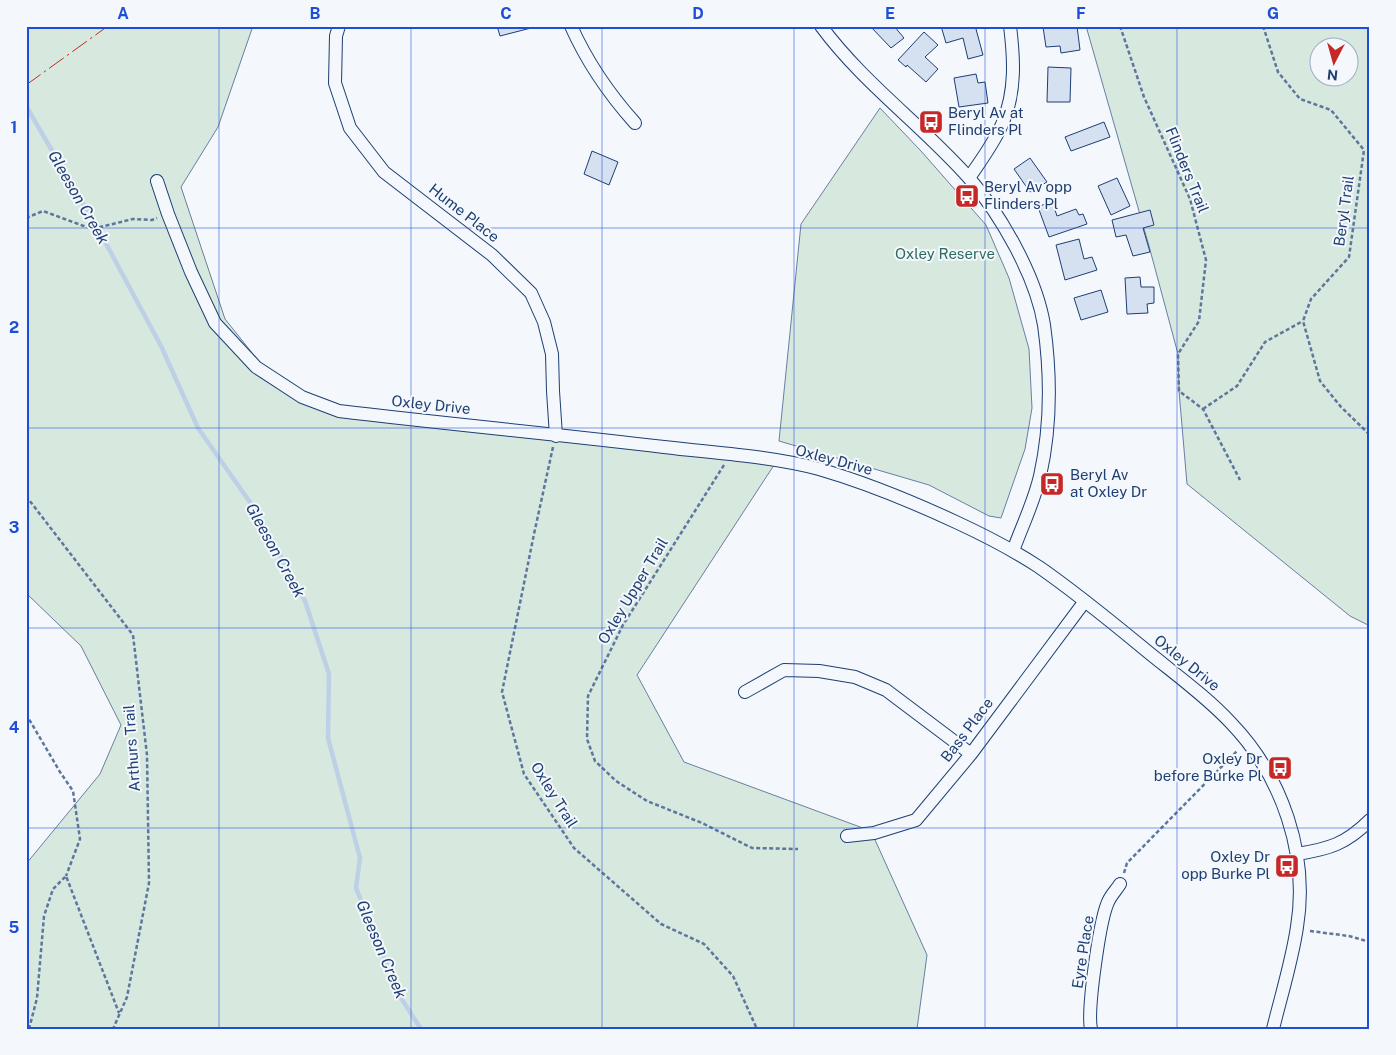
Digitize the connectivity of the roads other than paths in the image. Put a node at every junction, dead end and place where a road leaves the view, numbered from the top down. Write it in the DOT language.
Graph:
graph roads {
  1 [pos="339,26"];
  2 [pos="571,26"];
  3 [pos="821,26"];
  4 [pos="1010,26"];
  5 [pos="635,123"];
  6 [pos="969,178"];
  7 [pos="157,181"];
  8 [pos="556,436"];
  9 [pos="1013,551"];
  10 [pos="1085,601"];
  11 [pos="745,692"];
  12 [pos="971,754"];
  13 [pos="1370,820"];
  14 [pos="847,836"];
  15 [pos="1297,854"];
  16 [pos="1120,884"];
  17 [pos="1091,1029"];
  18 [pos="1273,1029"];
  1 -- 8 [label="street, Hume Place"];
  2 -- 5 [label="street"];
  3 -- 6 [label="street"];
  4 -- 6 [label="street"];
  6 -- 9 [label="street"];
  7 -- 8 [label="street, Oxley Drive"];
  8 -- 9 [label="street, Oxley Drive"];
  9 -- 10 [label="street, Oxley Drive"];
  10 -- 12 [label="street, Bass Place"];
  10 -- 15 [label="street, Oxley Drive"];
  11 -- 12 [label="street"];
  12 -- 14 [label="street, Bass Place"];
  13 -- 15 [label="street"];
  15 -- 18 [label="street, Oxley Drive"];
  16 -- 17 [label="street, Eyre Place"];
}
